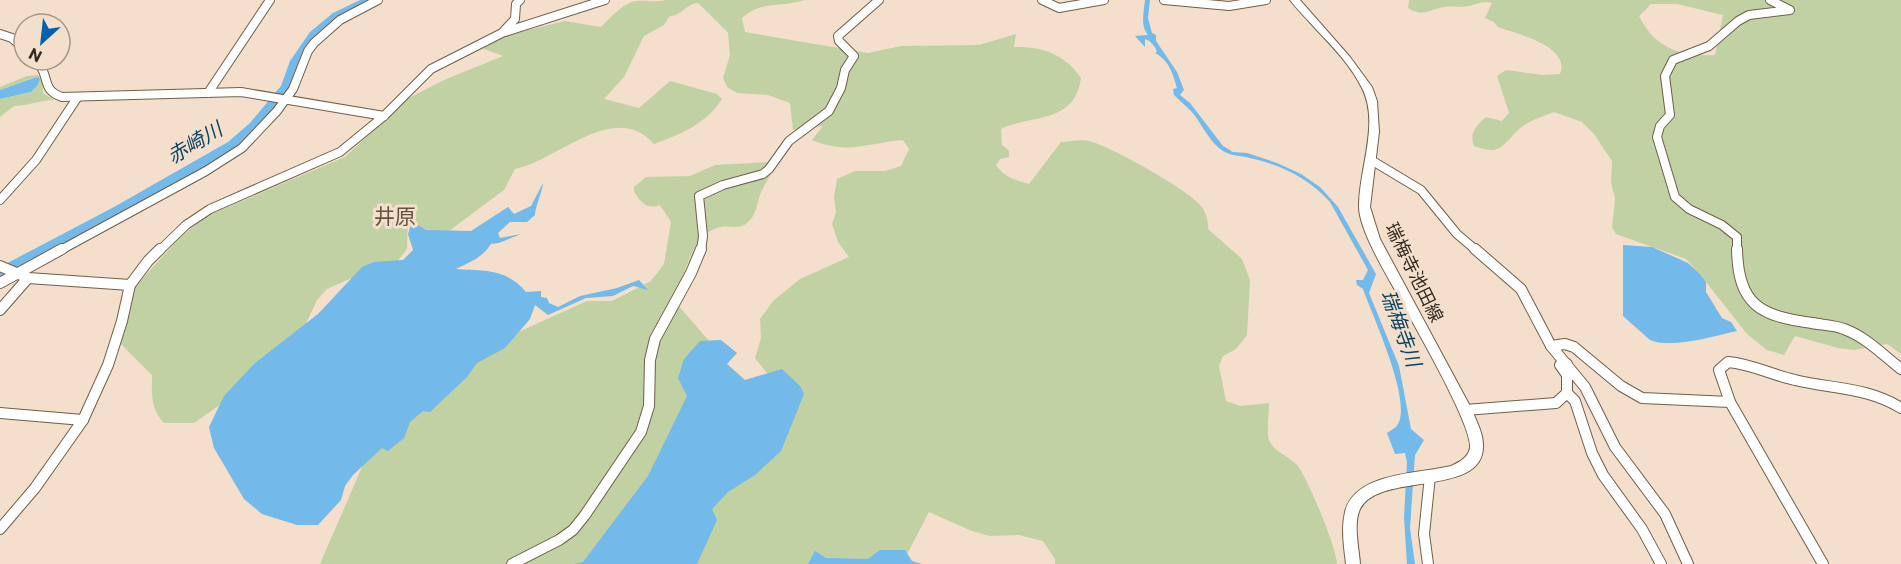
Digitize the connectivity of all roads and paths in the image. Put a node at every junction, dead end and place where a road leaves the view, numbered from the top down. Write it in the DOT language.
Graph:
graph roads {
  1 [pos="270,0"];
  2 [pos="378,0"];
  3 [pos="508,0"];
  4 [pos="605,0"];
  5 [pos="879,0"];
  6 [pos="1042,0"];
  7 [pos="1104,0"];
  8 [pos="1164,0"];
  9 [pos="1266,0"];
  10 [pos="1295,0"];
  11 [pos="1770,0"];
  12 [pos="518,2"];
  13 [pos="502,33"];
  14 [pos="46,72"];
  15 [pos="208,93"];
  16 [pos="77,98"];
  17 [pos="285,100"];
  18 [pos="384,116"];
  19 [pos="1371,160"];
  20 [pos="0,200"];
  21 [pos="3,268"];
  22 [pos="15,274"];
  23 [pos="28,278"];
  24 [pos="0,283"];
  25 [pos="130,285"];
  26 [pos="0,310"];
  27 [pos="1551,346"];
  28 [pos="1567,364"];
  29 [pos="1901,369"];
  30 [pos="1567,393"];
  31 [pos="1730,402"];
  32 [pos="1901,408"];
  33 [pos="1465,410"];
  34 [pos="0,412"];
  35 [pos="83,420"];
  36 [pos="1430,476"];
  37 [pos="0,529"];
  38 [pos="512,564"];
  39 [pos="1353,564"];
  40 [pos="1428,564"];
  41 [pos="1661,564"];
  42 [pos="1688,564"];
  43 [pos="1823,564"];
  1 -- 15 [label="street"];
  2 -- 17 [label="street"];
  3 -- 12 [label="street"];
  4 -- 13 [label="street"];
  5 -- 38 [label="street"];
  6 -- 7 [label="street"];
  8 -- 9 [label="street"];
  10 -- 19 [label="main road, 瑞梅寺池田線"];
  11 -- 29 [label="street"];
  12 -- 13 [label="street"];
  13 -- 18 [label="street"];
  14 -- 16 [label="street"];
  15 -- 16 [label="street"];
  15 -- 17 [label="street"];
  16 -- 20 [label="street"];
  17 -- 18 [label="street"];
  17 -- 22 [label="street"];
  18 -- 25 [label="street"];
  19 -- 27 [label="street"];
  19 -- 33 [label="main road, 瑞梅寺池田線"];
  21 -- 22 [label="street"];
  22 -- 23 [label="street"];
  22 -- 24 [label="street"];
  23 -- 25 [label="street"];
  23 -- 26 [label="street"];
  25 -- 35 [label="street"];
  27 -- 28 [label="street"];
  27 -- 31 [label="street"];
  28 -- 30 [label="street"];
  28 -- 42 [label="street"];
  30 -- 33 [label="street"];
  30 -- 41 [label="street"];
  31 -- 32 [label="street"];
  31 -- 43 [label="street"];
  33 -- 36 [label="main road, 瑞梅寺池田線"];
  34 -- 35 [label="street"];
  35 -- 37 [label="street"];
  36 -- 39 [label="main road"];
  36 -- 40 [label="street"];
}
